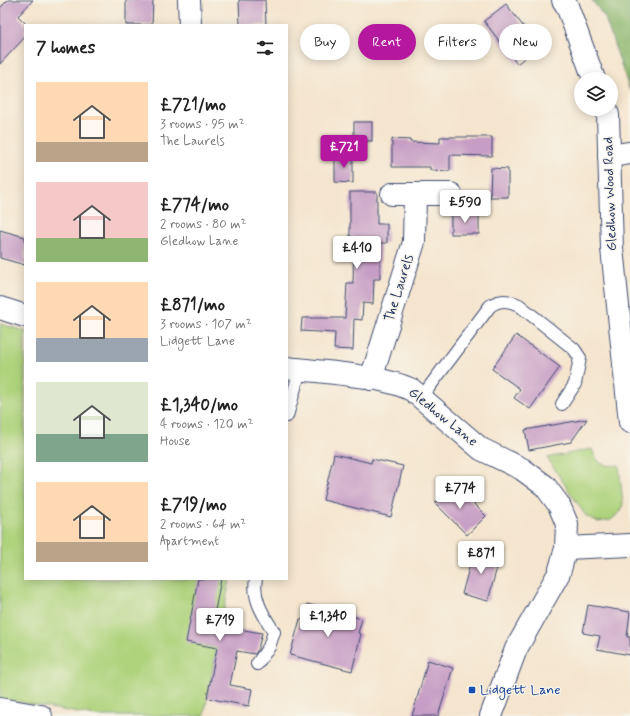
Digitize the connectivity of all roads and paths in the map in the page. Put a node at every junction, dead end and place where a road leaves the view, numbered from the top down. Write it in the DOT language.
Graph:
graph roads {
  1 [pos="190,0"];
  2 [pos="563,0"];
  3 [pos="190,24"];
  4 [pos="591,72"];
  5 [pos="608,116"];
  6 [pos="630,153"];
  7 [pos="609,156"];
  8 [pos="392,194"];
  9 [pos="415,194"];
  10 [pos="451,194"];
  11 [pos="0,308"];
  12 [pos="24,316"];
  13 [pos="294,369"];
  14 [pos="371,379"];
  15 [pos="421,398"];
  16 [pos="562,404"];
  17 [pos="288,409"];
  18 [pos="630,422"];
  19 [pos="630,545"];
  20 [pos="566,548"];
  21 [pos="256,580"];
  22 [pos="257,664"];
  23 [pos="0,709"];
  24 [pos="41,716"];
  25 [pos="491,716"];
  1 -- 3 [label="street"];
  2 -- 4 [label="street"];
  5 -- 7 [label="street, Gledhow Wood Road"];
  6 -- 7 [label="street"];
  7 -- 18 [label="street, Gledhow Wood Road"];
  8 -- 9 [label="street"];
  9 -- 10 [label="street"];
  9 -- 14 [label="street, The Laurels"];
  11 -- 12 [label="street"];
  13 -- 14 [label="street, Gledhow Lane"];
  13 -- 17 [label="lane"];
  14 -- 15 [label="street, Gledhow Lane"];
  15 -- 16 [label="lane"];
  15 -- 20 [label="street, Gledhow Lane"];
  19 -- 20 [label="street"];
  20 -- 25 [label="street"];
  21 -- 22 [label="lane"];
  23 -- 24 [label="street"];
}
